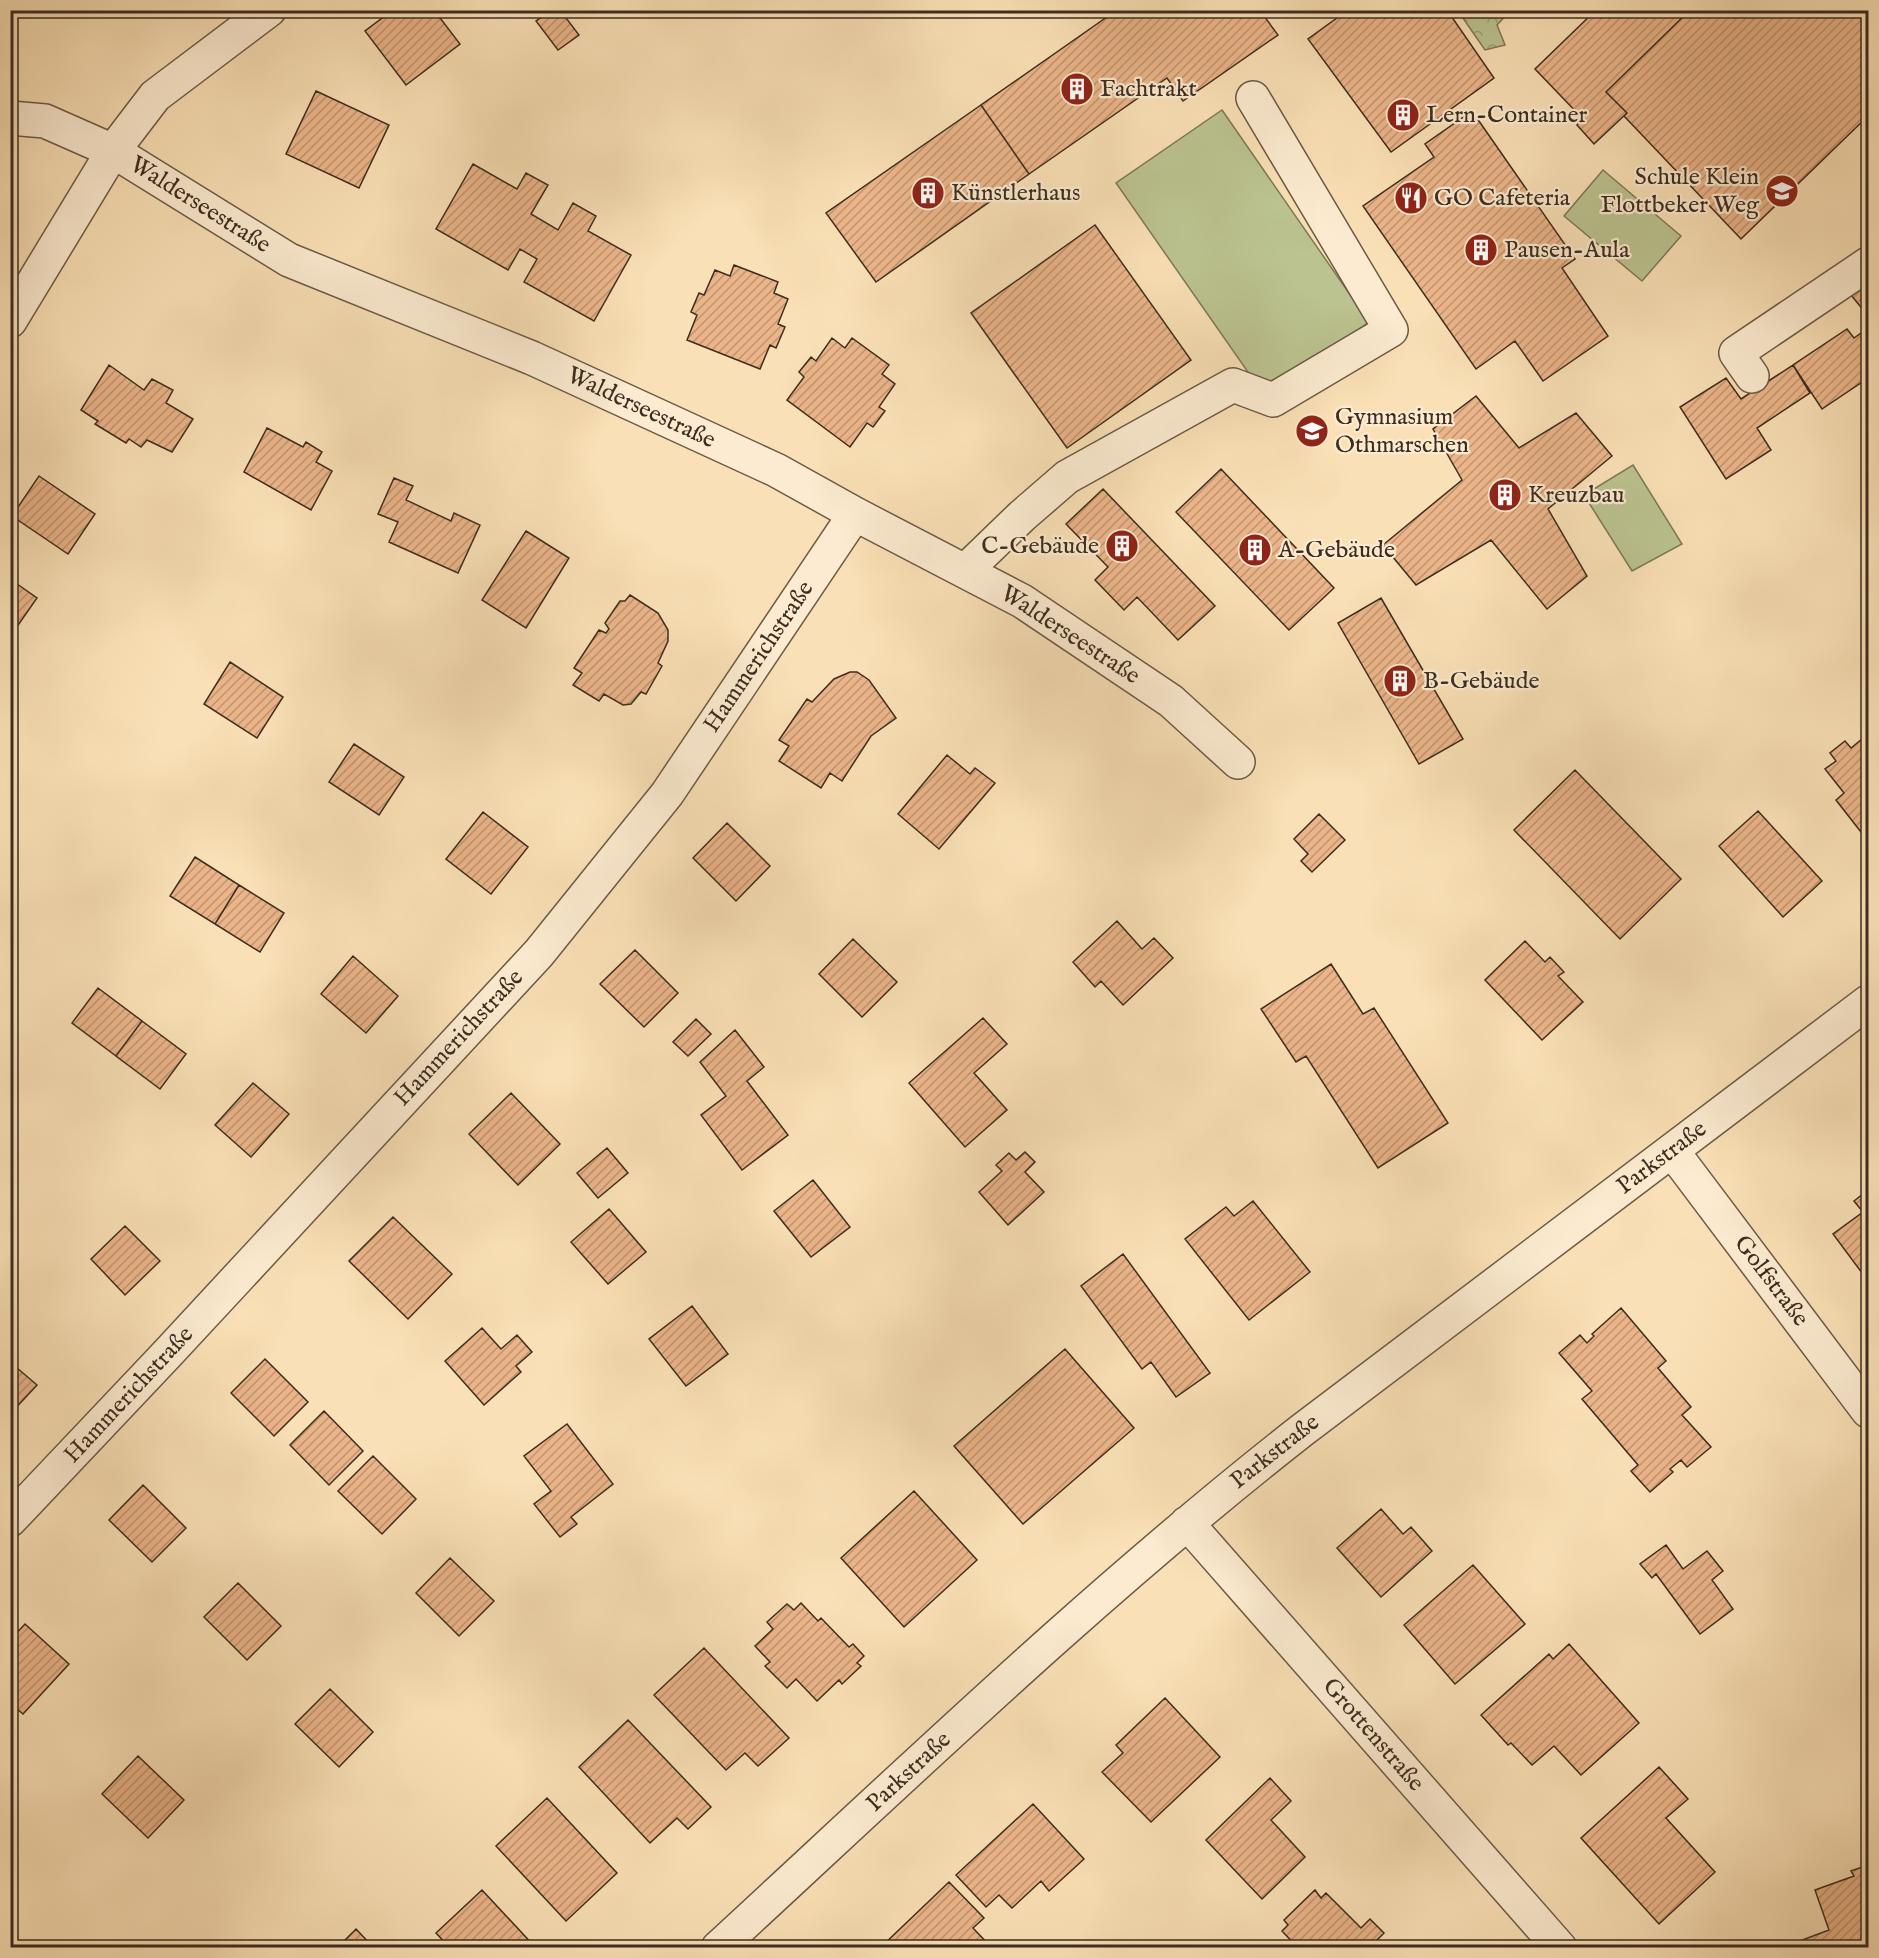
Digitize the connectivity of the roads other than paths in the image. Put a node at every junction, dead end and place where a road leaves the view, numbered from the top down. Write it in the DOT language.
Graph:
graph roads {
  1 [pos="269,10"];
  2 [pos="1253,98"];
  3 [pos="10,118"];
  4 [pos="113,151"];
  5 [pos="1869,264"];
  6 [pos="10,321"];
  7 [pos="1752,376"];
  8 [pos="855,514"];
  9 [pos="965,571"];
  10 [pos="1238,762"];
  11 [pos="1869,1002"];
  12 [pos="1673,1152"];
  13 [pos="1869,1411"];
  14 [pos="10,1520"];
  15 [pos="1187,1523"];
  16 [pos="718,1947"];
  17 [pos="1560,1947"];
  1 -- 4 [label="street"];
  2 -- 9 [label="street"];
  3 -- 4 [label="street, Walderseestraße"];
  4 -- 6 [label="street"];
  4 -- 8 [label="street, Walderseestraße"];
  5 -- 7 [label="street"];
  8 -- 9 [label="street, Walderseestraße"];
  8 -- 14 [label="street, Hammerichstraße"];
  9 -- 10 [label="street, Walderseestraße"];
  11 -- 12 [label="street, Parkstraße"];
  12 -- 13 [label="street, Golfstraße"];
  12 -- 15 [label="street, Parkstraße"];
  15 -- 16 [label="street, Parkstraße"];
  15 -- 17 [label="street, Grottenstraße"];
}
